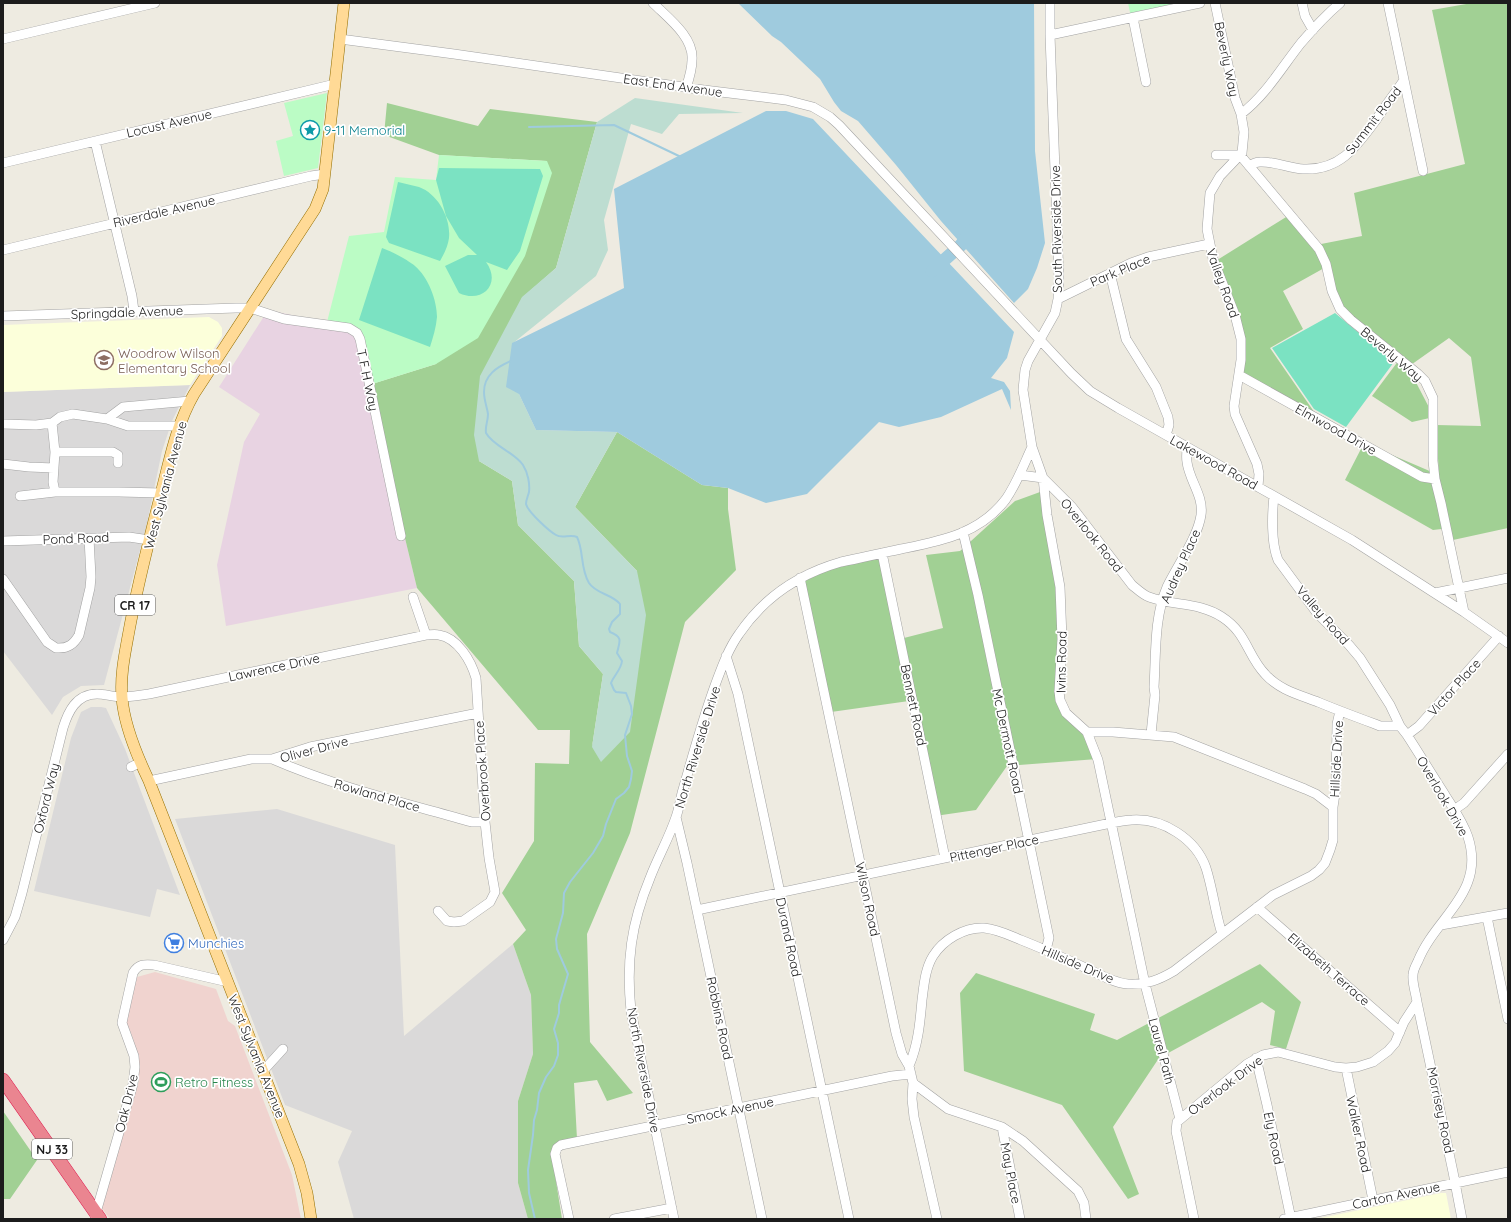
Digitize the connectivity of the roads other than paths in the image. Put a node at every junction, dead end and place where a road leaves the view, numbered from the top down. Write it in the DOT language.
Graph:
graph roads {
  1 [pos="156,3"];
  2 [pos="344,3"];
  3 [pos="653,3"];
  4 [pos="1050,3"];
  5 [pos="1200,3"];
  6 [pos="1215,3"];
  7 [pos="1302,3"];
  8 [pos="1340,3"];
  9 [pos="1388,3"];
  10 [pos="1133,18"];
  11 [pos="1313,30"];
  12 [pos="1050,35"];
  13 [pos="3,39"];
  14 [pos="340,39"];
  15 [pos="1404,80"];
  16 [pos="1146,82"];
  17 [pos="335,84"];
  18 [pos="686,88"];
  19 [pos="1241,114"];
  20 [pos="95,141"];
  21 [pos="1216,155"];
  22 [pos="1240,155"];
  23 [pos="3,163"];
  24 [pos="1249,166"];
  25 [pos="1423,171"];
  26 [pos="325,174"];
  27 [pos="114,223"];
  28 [pos="1209,244"];
  29 [pos="950,245"];
  30 [pos="3,250"];
  31 [pos="1110,272"];
  32 [pos="1058,299"];
  33 [pos="250,308"];
  34 [pos="134,311"];
  35 [pos="3,316"];
  36 [pos="1040,340"];
  37 [pos="1239,375"];
  38 [pos="190,401"];
  39 [pos="107,419"];
  40 [pos="52,423"];
  41 [pos="3,424"];
  42 [pos="179,426"];
  43 [pos="1166,435"];
  44 [pos="1032,447"];
  45 [pos="1187,447"];
  46 [pos="55,452"];
  47 [pos="118,463"];
  48 [pos="3,464"];
  49 [pos="54,468"];
  50 [pos="1020,475"];
  51 [pos="1043,478"];
  52 [pos="1435,479"];
  53 [pos="1258,487"];
  54 [pos="56,492"];
  55 [pos="161,494"];
  56 [pos="20,496"];
  57 [pos="1274,496"];
  58 [pos="963,532"];
  59 [pos="401,536"];
  60 [pos="89,538"];
  61 [pos="149,540"];
  62 [pos="3,541"];
  63 [pos="882,553"];
  64 [pos="800,578"];
  65 [pos="1508,578"];
  66 [pos="3,579"];
  67 [pos="1459,588"];
  68 [pos="6,590"];
  69 [pos="1435,593"];
  70 [pos="413,597"];
  71 [pos="1163,600"];
  72 [pos="1464,612"];
  73 [pos="426,635"];
  74 [pos="1499,636"];
  75 [pos="1508,643"];
  76 [pos="726,656"];
  77 [pos="122,697"];
  78 [pos="1340,711"];
  79 [pos="478,714"];
  80 [pos="1400,726"];
  81 [pos="1087,732"];
  82 [pos="1151,734"];
  83 [pos="1408,735"];
  84 [pos="1506,759"];
  85 [pos="272,760"];
  86 [pos="149,781"];
  87 [pos="1333,807"];
  88 [pos="1454,810"];
  89 [pos="676,817"];
  90 [pos="485,822"];
  91 [pos="1111,823"];
  92 [pos="1028,840"];
  93 [pos="945,858"];
  94 [pos="863,875"];
  95 [pos="780,892"];
  96 [pos="1257,907"];
  97 [pos="697,910"];
  98 [pos="438,911"];
  99 [pos="1508,912"];
  100 [pos="1487,917"];
  101 [pos="1441,925"];
  102 [pos="1222,934"];
  103 [pos="3,940"];
  104 [pos="1046,950"];
  105 [pos="228,982"];
  106 [pos="1145,984"];
  107 [pos="1417,1002"];
  108 [pos="1508,1019"];
  109 [pos="1400,1032"];
  110 [pos="283,1049"];
  111 [pos="1256,1058"];
  112 [pos="1346,1068"];
  113 [pos="910,1070"];
  114 [pos="263,1071"];
  115 [pos="3,1080"];
  116 [pos="913,1083"];
  117 [pos="822,1091"];
  118 [pos="739,1108"];
  119 [pos="1180,1119"];
  120 [pos="655,1126"];
  121 [pos="1002,1127"];
  122 [pos="1508,1172"];
  123 [pos="1455,1183"];
  124 [pos="1373,1200"];
  125 [pos="672,1208"];
  126 [pos="96,1217"];
  127 [pos="311,1219"];
  128 [pos="569,1219"];
  129 [pos="614,1219"];
  130 [pos="674,1219"];
  131 [pos="762,1219"];
  132 [pos="849,1219"];
  133 [pos="937,1219"];
  134 [pos="1020,1219"];
  135 [pos="1086,1219"];
  136 [pos="1194,1219"];
  137 [pos="1288,1219"];
  138 [pos="1462,1219"];
  1 -- 13 [label="street"];
  2 -- 14 [label="main road, West Sylvania Avenue / CR 17"];
  3 -- 18 [label="street"];
  4 -- 12 [label="street, South Riverside Drive"];
  5 -- 10 [label="street"];
  6 -- 19 [label="street, Beverly Way"];
  7 -- 11 [label="street"];
  8 -- 11 [label="street"];
  9 -- 15 [label="street"];
  10 -- 12 [label="street"];
  10 -- 16 [label="street"];
  11 -- 19 [label="street"];
  12 -- 32 [label="street, South Riverside Drive"];
  14 -- 17 [label="main road, West Sylvania Avenue / CR 17"];
  14 -- 18 [label="street, East End Avenue"];
  15 -- 24 [label="street, Summit Road"];
  15 -- 25 [label="street"];
  17 -- 20 [label="street, Locust Avenue"];
  17 -- 26 [label="main road, West Sylvania Avenue / CR 17"];
  18 -- 29 [label="street, East End Avenue"];
  19 -- 22 [label="street"];
  20 -- 23 [label="street, Locust Avenue"];
  20 -- 27 [label="street"];
  21 -- 22 [label="street"];
  22 -- 24 [label="street, Beverly Way"];
  22 -- 28 [label="street, Valley Road"];
  24 -- 52 [label="street, Beverly Way"];
  26 -- 27 [label="street, Riverdale Avenue"];
  26 -- 33 [label="main road, West Sylvania Avenue / CR 17"];
  27 -- 30 [label="street, Riverdale Avenue"];
  27 -- 34 [label="street"];
  28 -- 31 [label="street, Park Place"];
  28 -- 37 [label="street, Valley Road"];
  29 -- 36 [label="street, Lakewood Road"];
  31 -- 32 [label="street, Park Place"];
  31 -- 43 [label="street"];
  32 -- 36 [label="street, South Riverside Drive"];
  33 -- 34 [label="street, Springdale Avenue"];
  33 -- 38 [label="main road, West Sylvania Avenue / CR 17"];
  33 -- 59 [label="street, T F H Way"];
  34 -- 35 [label="street, Springdale Avenue"];
  36 -- 43 [label="street, Lakewood Road"];
  36 -- 44 [label="street, South Riverside Drive"];
  37 -- 52 [label="street, Elmwood Drive"];
  37 -- 53 [label="street, Valley Road"];
  38 -- 39 [label="street"];
  38 -- 42 [label="main road, West Sylvania Avenue / CR 17"];
  39 -- 40 [label="street"];
  39 -- 42 [label="street"];
  40 -- 41 [label="street"];
  40 -- 46 [label="street"];
  42 -- 55 [label="main road, West Sylvania Avenue / CR 17"];
  43 -- 45 [label="street, Lakewood Road"];
  44 -- 50 [label="street, North Riverside Drive"];
  44 -- 51 [label="street, Ivins Road"];
  45 -- 53 [label="street, Lakewood Road"];
  45 -- 71 [label="street, Audrey Place"];
  46 -- 47 [label="street"];
  46 -- 49 [label="street"];
  48 -- 49 [label="street"];
  49 -- 54 [label="street"];
  50 -- 51 [label="street"];
  50 -- 58 [label="street, North Riverside Drive"];
  51 -- 71 [label="street, Overlook Road"];
  51 -- 81 [label="street, Ivins Road"];
  52 -- 67 [label="street, Beverly Way"];
  53 -- 57 [label="street, Lakewood Road"];
  54 -- 55 [label="street"];
  54 -- 56 [label="street"];
  55 -- 61 [label="main road, West Sylvania Avenue / CR 17"];
  57 -- 69 [label="street, Lakewood Road"];
  57 -- 80 [label="street, Valley Road"];
  58 -- 63 [label="street, North Riverside Drive"];
  58 -- 92 [label="street, Mc Dermott Road"];
  60 -- 61 [label="street, Pond Road"];
  60 -- 62 [label="street, Pond Road"];
  60 -- 68 [label="street"];
  61 -- 77 [label="main road, West Sylvania Avenue / CR 17"];
  63 -- 64 [label="street, North Riverside Drive"];
  63 -- 93 [label="street, Bennett Road"];
  64 -- 76 [label="street, North Riverside Drive"];
  64 -- 94 [label="street, Wilson Road"];
  65 -- 67 [label="street"];
  66 -- 68 [label="street"];
  67 -- 69 [label="street"];
  67 -- 72 [label="street, Beverly Way"];
  69 -- 72 [label="street, Lakewood Road"];
  70 -- 73 [label="street"];
  71 -- 78 [label="street"];
  71 -- 82 [label="street, Audrey Place"];
  72 -- 74 [label="street, Lakewood Road"];
  73 -- 77 [label="street, Lawrence Drive"];
  73 -- 79 [label="street, Overbrook Place"];
  74 -- 75 [label="street, Lakewood Road"];
  74 -- 83 [label="street, Victor Place"];
  76 -- 89 [label="street, North Riverside Drive"];
  76 -- 95 [label="street, Durand Road"];
  77 -- 86 [label="main road, West Sylvania Avenue / CR 17"];
  77 -- 103 [label="street, Oxford Way"];
  78 -- 80 [label="street"];
  78 -- 87 [label="street, Hillside Drive"];
  79 -- 85 [label="street, Oliver Drive"];
  79 -- 90 [label="street, Overbrook Place"];
  80 -- 83 [label="street, Overlook Drive"];
  81 -- 82 [label="street, Hillside Drive"];
  81 -- 91 [label="street, Ivins Road"];
  82 -- 87 [label="street, Hillside Drive"];
  83 -- 88 [label="street, Overlook Drive"];
  84 -- 88 [label="street"];
  85 -- 86 [label="street, Oliver Drive"];
  85 -- 90 [label="street, Rowland Place"];
  86 -- 105 [label="main road, West Sylvania Avenue / CR 17"];
  87 -- 96 [label="street, Hillside Drive"];
  88 -- 101 [label="street, Overlook Drive"];
  89 -- 97 [label="street, Robbins Road"];
  89 -- 120 [label="street, North Riverside Drive"];
  90 -- 98 [label="street, Overbrook Place"];
  91 -- 92 [label="street, Pittenger Place"];
  91 -- 102 [label="street, Pittenger Place"];
  91 -- 106 [label="street, Ivins Road"];
  92 -- 93 [label="street, Pittenger Place"];
  92 -- 104 [label="street, Mc Dermott Road"];
  93 -- 94 [label="street, Pittenger Place"];
  94 -- 95 [label="street, Pittenger Place"];
  94 -- 113 [label="street, Wilson Road"];
  95 -- 97 [label="street, Pittenger Place"];
  95 -- 117 [label="street, Durand Road"];
  96 -- 102 [label="street, Hillside Drive"];
  96 -- 109 [label="street, Elizabeth Terrace"];
  97 -- 118 [label="street, Robbins Road"];
  99 -- 100 [label="street"];
  100 -- 101 [label="street"];
  100 -- 108 [label="street"];
  101 -- 107 [label="street, Overlook Drive"];
  102 -- 106 [label="street, Hillside Drive"];
  104 -- 106 [label="street, Hillside Drive"];
  104 -- 113 [label="street, Hillside Drive"];
  105 -- 114 [label="main road, West Sylvania Avenue / CR 17"];
  105 -- 126 [label="street, Oak Drive"];
  106 -- 119 [label="street, Laurel Path"];
  107 -- 109 [label="street, Overlook Drive"];
  107 -- 123 [label="street, Morrisey Road"];
  109 -- 112 [label="street, Overlook Drive"];
  110 -- 114 [label="street"];
  111 -- 112 [label="street, Overlook Drive"];
  111 -- 119 [label="street, Overlook Drive"];
  111 -- 137 [label="street, Ely Road"];
  112 -- 124 [label="street, Walker Road"];
  113 -- 116 [label="street, Wilson Road"];
  113 -- 117 [label="street, Smock Avenue"];
  114 -- 127 [label="main road, West Sylvania Avenue / CR 17"];
  115 -- 126 [label="highway, NJ 33"];
  116 -- 121 [label="street"];
  116 -- 133 [label="street, Wilson Road"];
  117 -- 118 [label="street, Smock Avenue"];
  117 -- 132 [label="street, Durand Road"];
  118 -- 120 [label="street, Smock Avenue"];
  118 -- 131 [label="street, Robbins Road"];
  119 -- 136 [label="street, Overlook Drive"];
  120 -- 125 [label="street, North Riverside Drive"];
  120 -- 128 [label="street, Smock Avenue"];
  121 -- 134 [label="street, May Place"];
  121 -- 135 [label="street"];
  122 -- 123 [label="street, Carton Avenue"];
  123 -- 124 [label="street, Carton Avenue"];
  123 -- 138 [label="street, Morrisey Road"];
  124 -- 137 [label="street, Carton Avenue"];
  125 -- 129 [label="street"];
  125 -- 130 [label="street, North Riverside Drive"];
}
